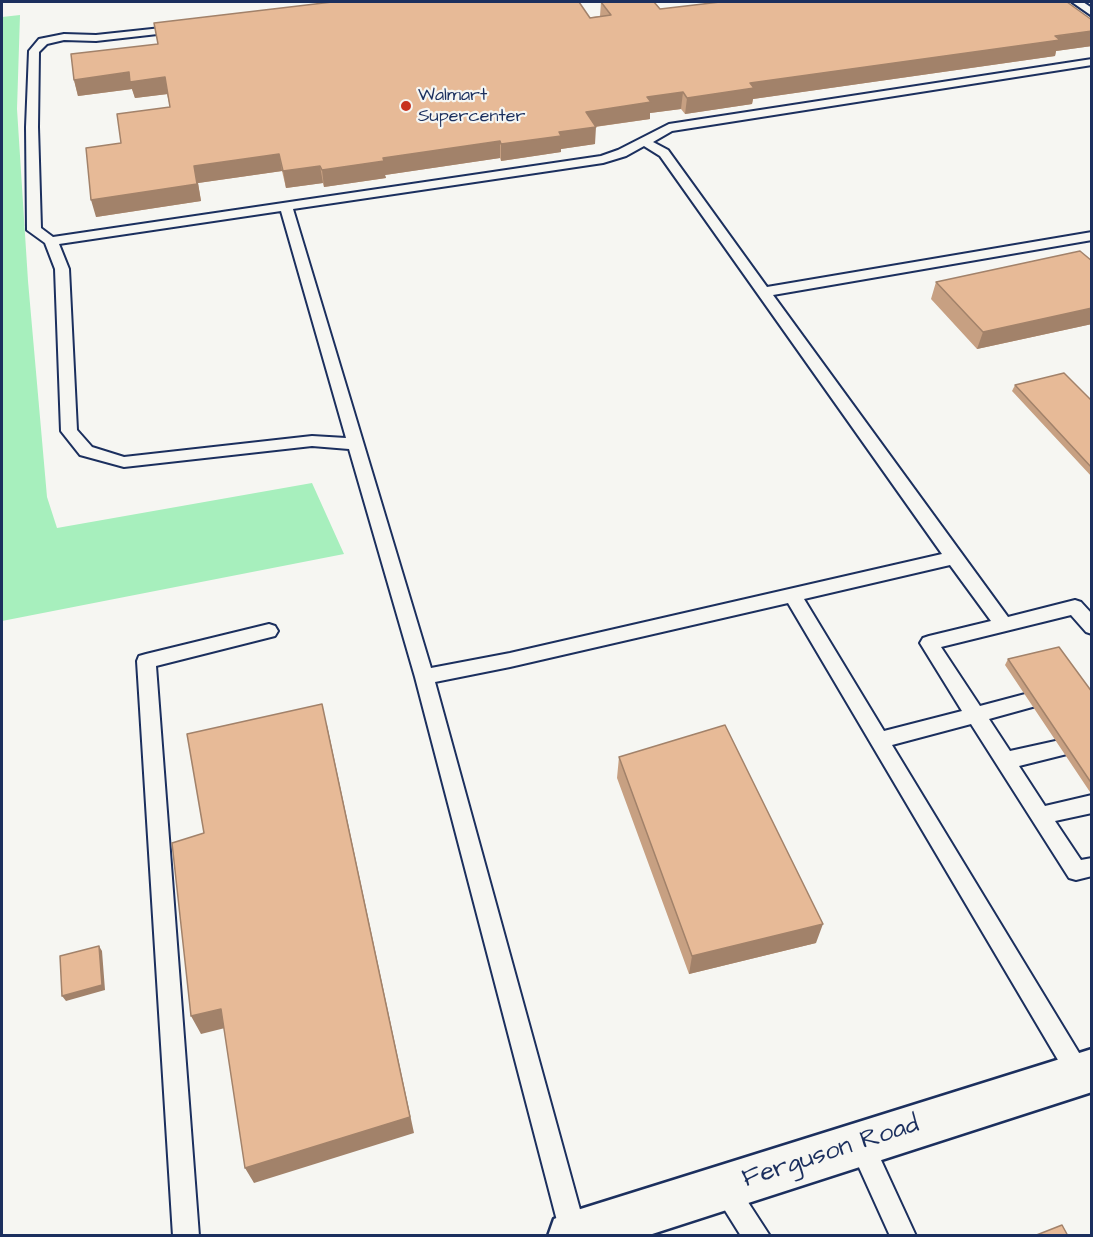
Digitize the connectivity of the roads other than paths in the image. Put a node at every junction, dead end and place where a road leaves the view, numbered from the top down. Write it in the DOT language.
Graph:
graph roads {
  1 [pos="1077,2"];
  2 [pos="1092,13"];
  3 [pos="197,27"];
  4 [pos="1092,62"];
  5 [pos="643,141"];
  6 [pos="286,206"];
  7 [pos="1092,236"];
  8 [pos="51,241"];
  9 [pos="764,292"];
  10 [pos="354,444"];
  11 [pos="954,558"];
  12 [pos="793,596"];
  13 [pos="1004,625"];
  14 [pos="1092,627"];
  15 [pos="269,631"];
  16 [pos="424,676"];
  17 [pos="1029,701"];
  18 [pos="974,716"];
  19 [pos="880,740"];
  20 [pos="1060,748"];
  21 [pos="1004,761"];
  22 [pos="1092,804"];
  23 [pos="1040,816"];
  24 [pos="1092,867"];
  25 [pos="1087,1081"];
  26 [pos="860,1143"];
  27 [pos="724,1187"];
  28 [pos="593,1232"];
  29 [pos="186,1236"];
  30 [pos="757,1236"];
  31 [pos="903,1236"];
  1 -- 2 [label="lane"];
  3 -- 8 [label="lane"];
  4 -- 5 [label="lane"];
  5 -- 6 [label="lane"];
  5 -- 9 [label="lane"];
  6 -- 8 [label="lane"];
  6 -- 10 [label="lane"];
  7 -- 9 [label="lane"];
  8 -- 10 [label="lane"];
  9 -- 11 [label="lane"];
  10 -- 16 [label="lane"];
  11 -- 12 [label="lane"];
  11 -- 13 [label="lane"];
  12 -- 16 [label="lane"];
  12 -- 19 [label="lane"];
  13 -- 14 [label="lane"];
  13 -- 18 [label="lane"];
  15 -- 29 [label="lane"];
  16 -- 28 [label="lane"];
  17 -- 18 [label="lane"];
  18 -- 19 [label="lane"];
  18 -- 21 [label="lane"];
  19 -- 25 [label="lane"];
  20 -- 21 [label="lane"];
  21 -- 23 [label="lane"];
  22 -- 23 [label="lane"];
  23 -- 24 [label="lane"];
  25 -- 26 [label="street, Ferguson Road"];
  26 -- 27 [label="street, Ferguson Road"];
  26 -- 31 [label="lane"];
  27 -- 28 [label="street, Ferguson Road"];
  27 -- 30 [label="lane"];
}
